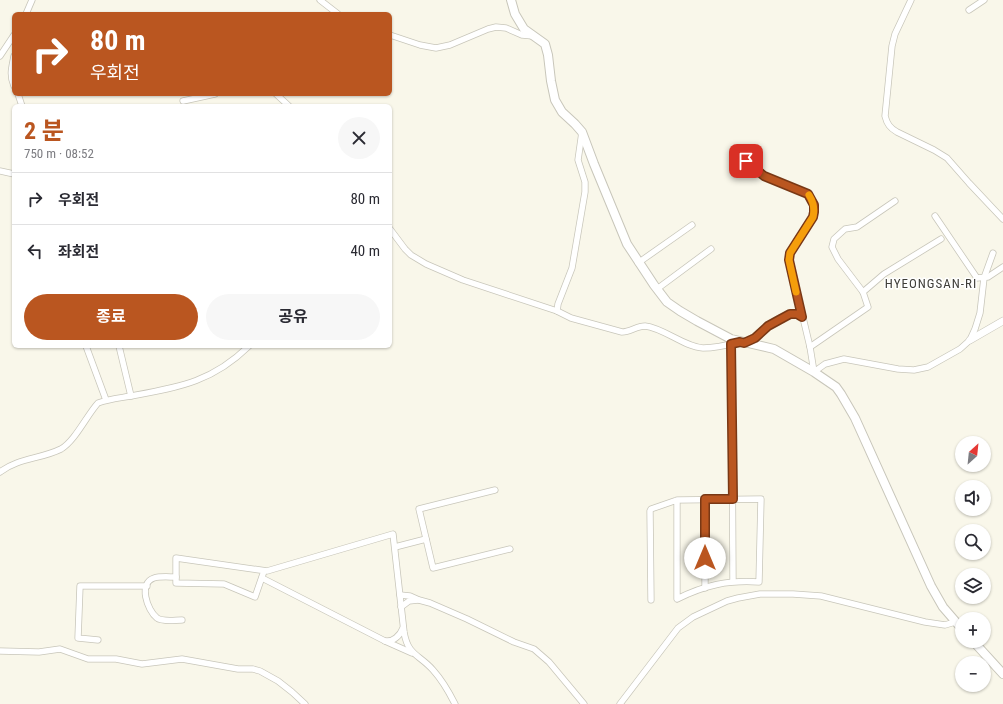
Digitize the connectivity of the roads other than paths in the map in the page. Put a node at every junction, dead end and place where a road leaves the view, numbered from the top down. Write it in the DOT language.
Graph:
graph roads {
  1 [pos="32,0"];
  2 [pos="320,0"];
  3 [pos="511,0"];
  4 [pos="911,0"];
  5 [pos="984,0"];
  6 [pos="969,10"];
  7 [pos="27,12"];
  8 [pos="335,12"];
  9 [pos="392,36"];
  10 [pos="533,36"];
  11 [pos="12,38"];
  12 [pos="0,56"];
  13 [pos="12,66"];
  14 [pos="12,82"];
  15 [pos="204,96"];
  16 [pos="278,96"];
  17 [pos="183,100"];
  18 [pos="286,104"];
  19 [pos="582,132"];
  20 [pos="746,161"];
  21 [pos="0,171"];
  22 [pos="12,174"];
  23 [pos="895,202"];
  24 [pos="935,216"];
  25 [pos="1003,219"];
  26 [pos="692,224"];
  27 [pos="393,237"];
  28 [pos="941,239"];
  29 [pos="711,249"];
  30 [pos="993,253"];
  31 [pos="638,263"];
  32 [pos="1003,267"];
  33 [pos="984,278"];
  34 [pos="657,288"];
  35 [pos="862,292"];
  36 [pos="557,311"];
  37 [pos="802,317"];
  38 [pos="1003,321"];
  39 [pos="970,340"];
  40 [pos="742,342"];
  41 [pos="731,344"];
  42 [pos="810,347"];
  43 [pos="87,348"];
  44 [pos="119,348"];
  45 [pos="247,348"];
  46 [pos="814,372"];
  47 [pos="131,396"];
  48 [pos="106,400"];
  49 [pos="0,472"];
  50 [pos="495,490"];
  51 [pos="705,499"];
  52 [pos="733,499"];
  53 [pos="677,500"];
  54 [pos="426,539"];
  55 [pos="395,546"];
  56 [pos="510,549"];
  57 [pos="264,571"];
  58 [pos="176,577"];
  59 [pos="262,578"];
  60 [pos="733,581"];
  61 [pos="147,586"];
  62 [pos="705,588"];
  63 [pos="400,595"];
  64 [pos="419,600"];
  65 [pos="651,600"];
  66 [pos="401,607"];
  67 [pos="182,620"];
  68 [pos="955,622"];
  69 [pos="403,628"];
  70 [pos="98,640"];
  71 [pos="385,641"];
  72 [pos="979,648"];
  73 [pos="0,651"];
  74 [pos="414,654"];
  75 [pos="1003,674"];
  76 [pos="305,704"];
  77 [pos="455,704"];
  78 [pos="584,704"];
  79 [pos="620,704"];
  1 -- 7 [label="street"];
  2 -- 8 [label="street"];
  3 -- 10 [label="main road"];
  4 -- 25 [label="street"];
  5 -- 6 [label="street"];
  9 -- 10 [label="street"];
  10 -- 19 [label="main road"];
  11 -- 12 [label="street"];
  13 -- 14 [label="street"];
  15 -- 17 [label="street"];
  16 -- 18 [label="street"];
  19 -- 31 [label="main road"];
  19 -- 36 [label="street"];
  20 -- 37 [label="street"];
  21 -- 22 [label="street"];
  23 -- 35 [label="street"];
  24 -- 33 [label="street"];
  26 -- 31 [label="street"];
  27 -- 36 [label="street"];
  28 -- 35 [label="street"];
  29 -- 34 [label="street"];
  30 -- 33 [label="street"];
  31 -- 34 [label="main road"];
  32 -- 33 [label="street"];
  33 -- 39 [label="street"];
  34 -- 40 [label="main road"];
  35 -- 42 [label="street"];
  36 -- 41 [label="street"];
  37 -- 40 [label="street"];
  37 -- 42 [label="street"];
  38 -- 39 [label="street"];
  39 -- 46 [label="street"];
  40 -- 41 [label="street"];
  40 -- 46 [label="main road"];
  41 -- 52 [label="street"];
  42 -- 46 [label="street"];
  43 -- 48 [label="street"];
  44 -- 47 [label="street"];
  45 -- 47 [label="street"];
  46 -- 68 [label="main road"];
  47 -- 48 [label="street"];
  48 -- 49 [label="street"];
  50 -- 54 [label="street"];
  51 -- 52 [label="street"];
  51 -- 53 [label="street"];
  51 -- 62 [label="street"];
  52 -- 60 [label="street"];
  52 -- 60 [label="street"];
  53 -- 62 [label="street"];
  53 -- 65 [label="street"];
  54 -- 55 [label="street"];
  54 -- 56 [label="street"];
  55 -- 57 [label="street"];
  55 -- 63 [label="street"];
  57 -- 58 [label="street"];
  57 -- 59 [label="street"];
  58 -- 59 [label="street"];
  58 -- 61 [label="street"];
  59 -- 71 [label="street"];
  60 -- 62 [label="street"];
  61 -- 67 [label="street"];
  61 -- 70 [label="street"];
  63 -- 64 [label="street"];
  63 -- 66 [label="street"];
  64 -- 66 [label="street"];
  64 -- 78 [label="street"];
  66 -- 69 [label="street"];
  68 -- 79 [label="street"];
  69 -- 71 [label="street"];
  69 -- 74 [label="street"];
  71 -- 74 [label="street"];
  72 -- 75 [label="main road"];
  73 -- 76 [label="street"];
  74 -- 77 [label="street"];
}
